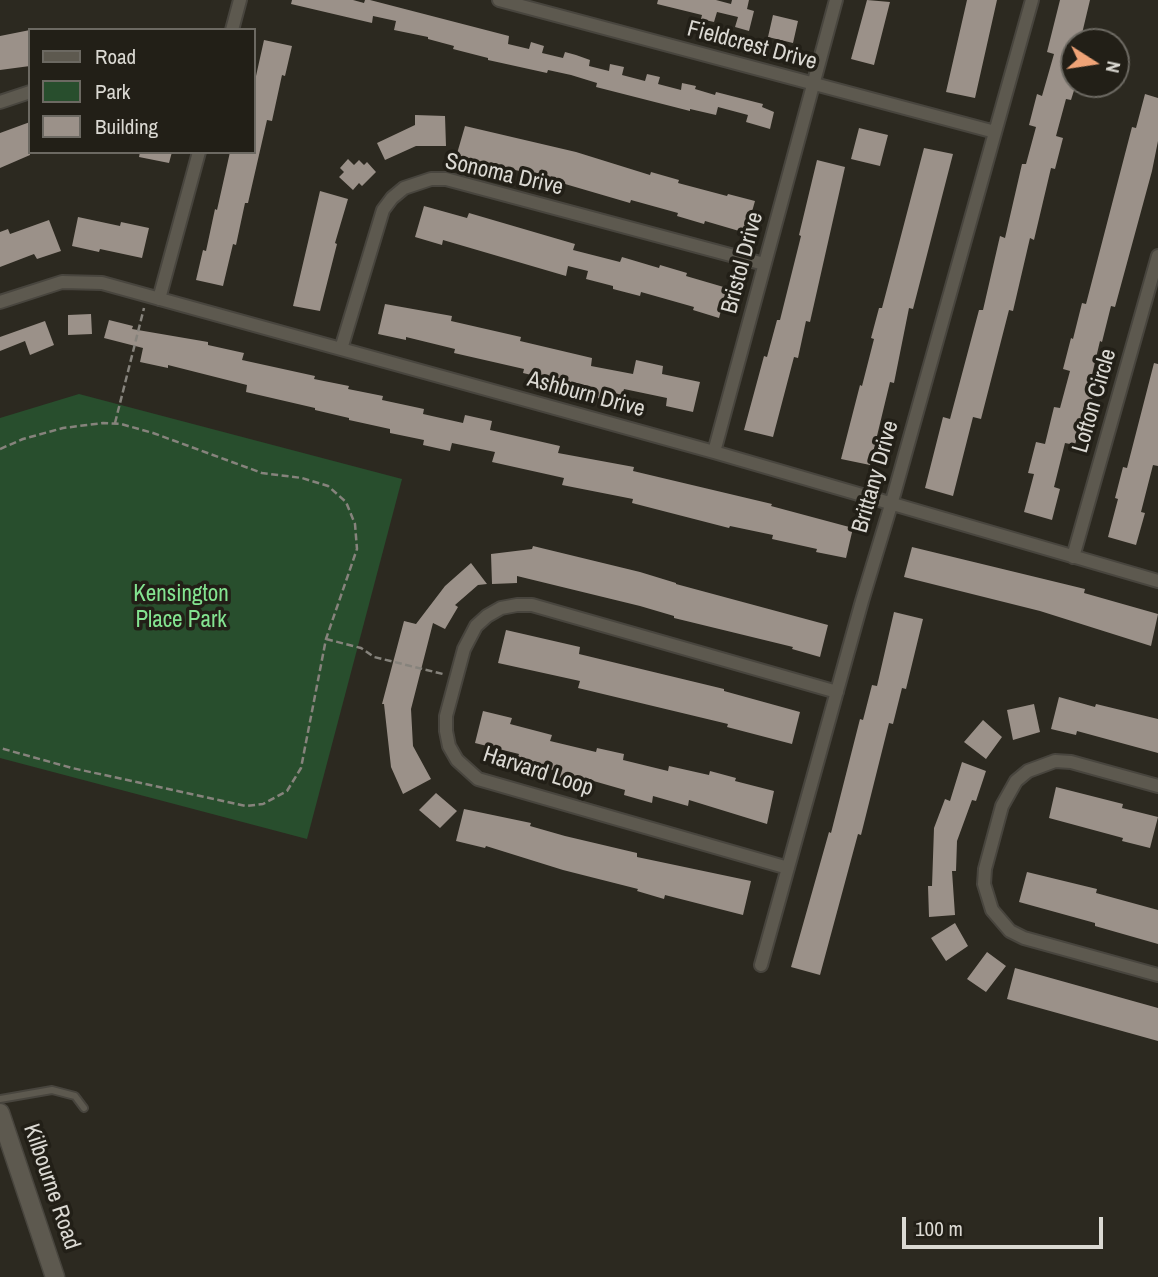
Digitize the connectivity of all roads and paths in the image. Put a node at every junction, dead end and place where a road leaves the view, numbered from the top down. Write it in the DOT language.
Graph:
graph roads {
  1 [pos="240,0"];
  2 [pos="499,0"];
  3 [pos="836,0"];
  4 [pos="1032,0"];
  5 [pos="233,28"];
  6 [pos="814,84"];
  7 [pos="28,93"];
  8 [pos="0,102"];
  9 [pos="995,132"];
  10 [pos="198,154"];
  11 [pos="1158,256"];
  12 [pos="764,264"];
  13 [pos="153,297"];
  14 [pos="0,302"];
  15 [pos="341,349"];
  16 [pos="115,423"];
  17 [pos="0,449"];
  18 [pos="714,452"];
  19 [pos="891,505"];
  20 [pos="1073,557"];
  21 [pos="1158,581"];
  22 [pos="326,639"];
  23 [pos="456,677"];
  24 [pos="837,692"];
  25 [pos="0,748"];
  26 [pos="1158,786"];
  27 [pos="788,868"];
  28 [pos="761,965"];
  29 [pos="1158,975"];
  30 [pos="0,1099"];
  31 [pos="84,1108"];
  32 [pos="0,1113"];
  33 [pos="55,1277"];
  1 -- 5 [label="street"];
  2 -- 6 [label="street, Fieldcrest Drive"];
  3 -- 6 [label="street, Bristol Drive"];
  4 -- 9 [label="street, Brittany Drive"];
  6 -- 9 [label="street, Fieldcrest Drive"];
  6 -- 12 [label="street, Bristol Drive"];
  7 -- 8 [label="street"];
  9 -- 19 [label="street, Brittany Drive"];
  10 -- 13 [label="street"];
  11 -- 20 [label="street, Lofton Circle"];
  12 -- 15 [label="street, Sonoma Drive"];
  12 -- 18 [label="street, Bristol Drive"];
  13 -- 14 [label="street, Ashburn Drive"];
  13 -- 15 [label="street, Ashburn Drive"];
  13 -- 16 [label="path"];
  15 -- 18 [label="street, Ashburn Drive"];
  16 -- 17 [label="path"];
  16 -- 22 [label="path"];
  18 -- 19 [label="street, Ashburn Drive"];
  19 -- 20 [label="street, Ashburn Drive"];
  19 -- 24 [label="street, Brittany Drive"];
  20 -- 21 [label="street, Ashburn Drive"];
  22 -- 23 [label="path"];
  22 -- 25 [label="path"];
  23 -- 24 [label="street, Harvard Loop"];
  23 -- 27 [label="street, Harvard Loop"];
  24 -- 27 [label="street, Brittany Drive"];
  26 -- 29 [label="street"];
  27 -- 28 [label="street, Brittany Drive"];
  30 -- 31 [label="lane"];
  32 -- 33 [label="main road, Kilbourne Road"];
}
